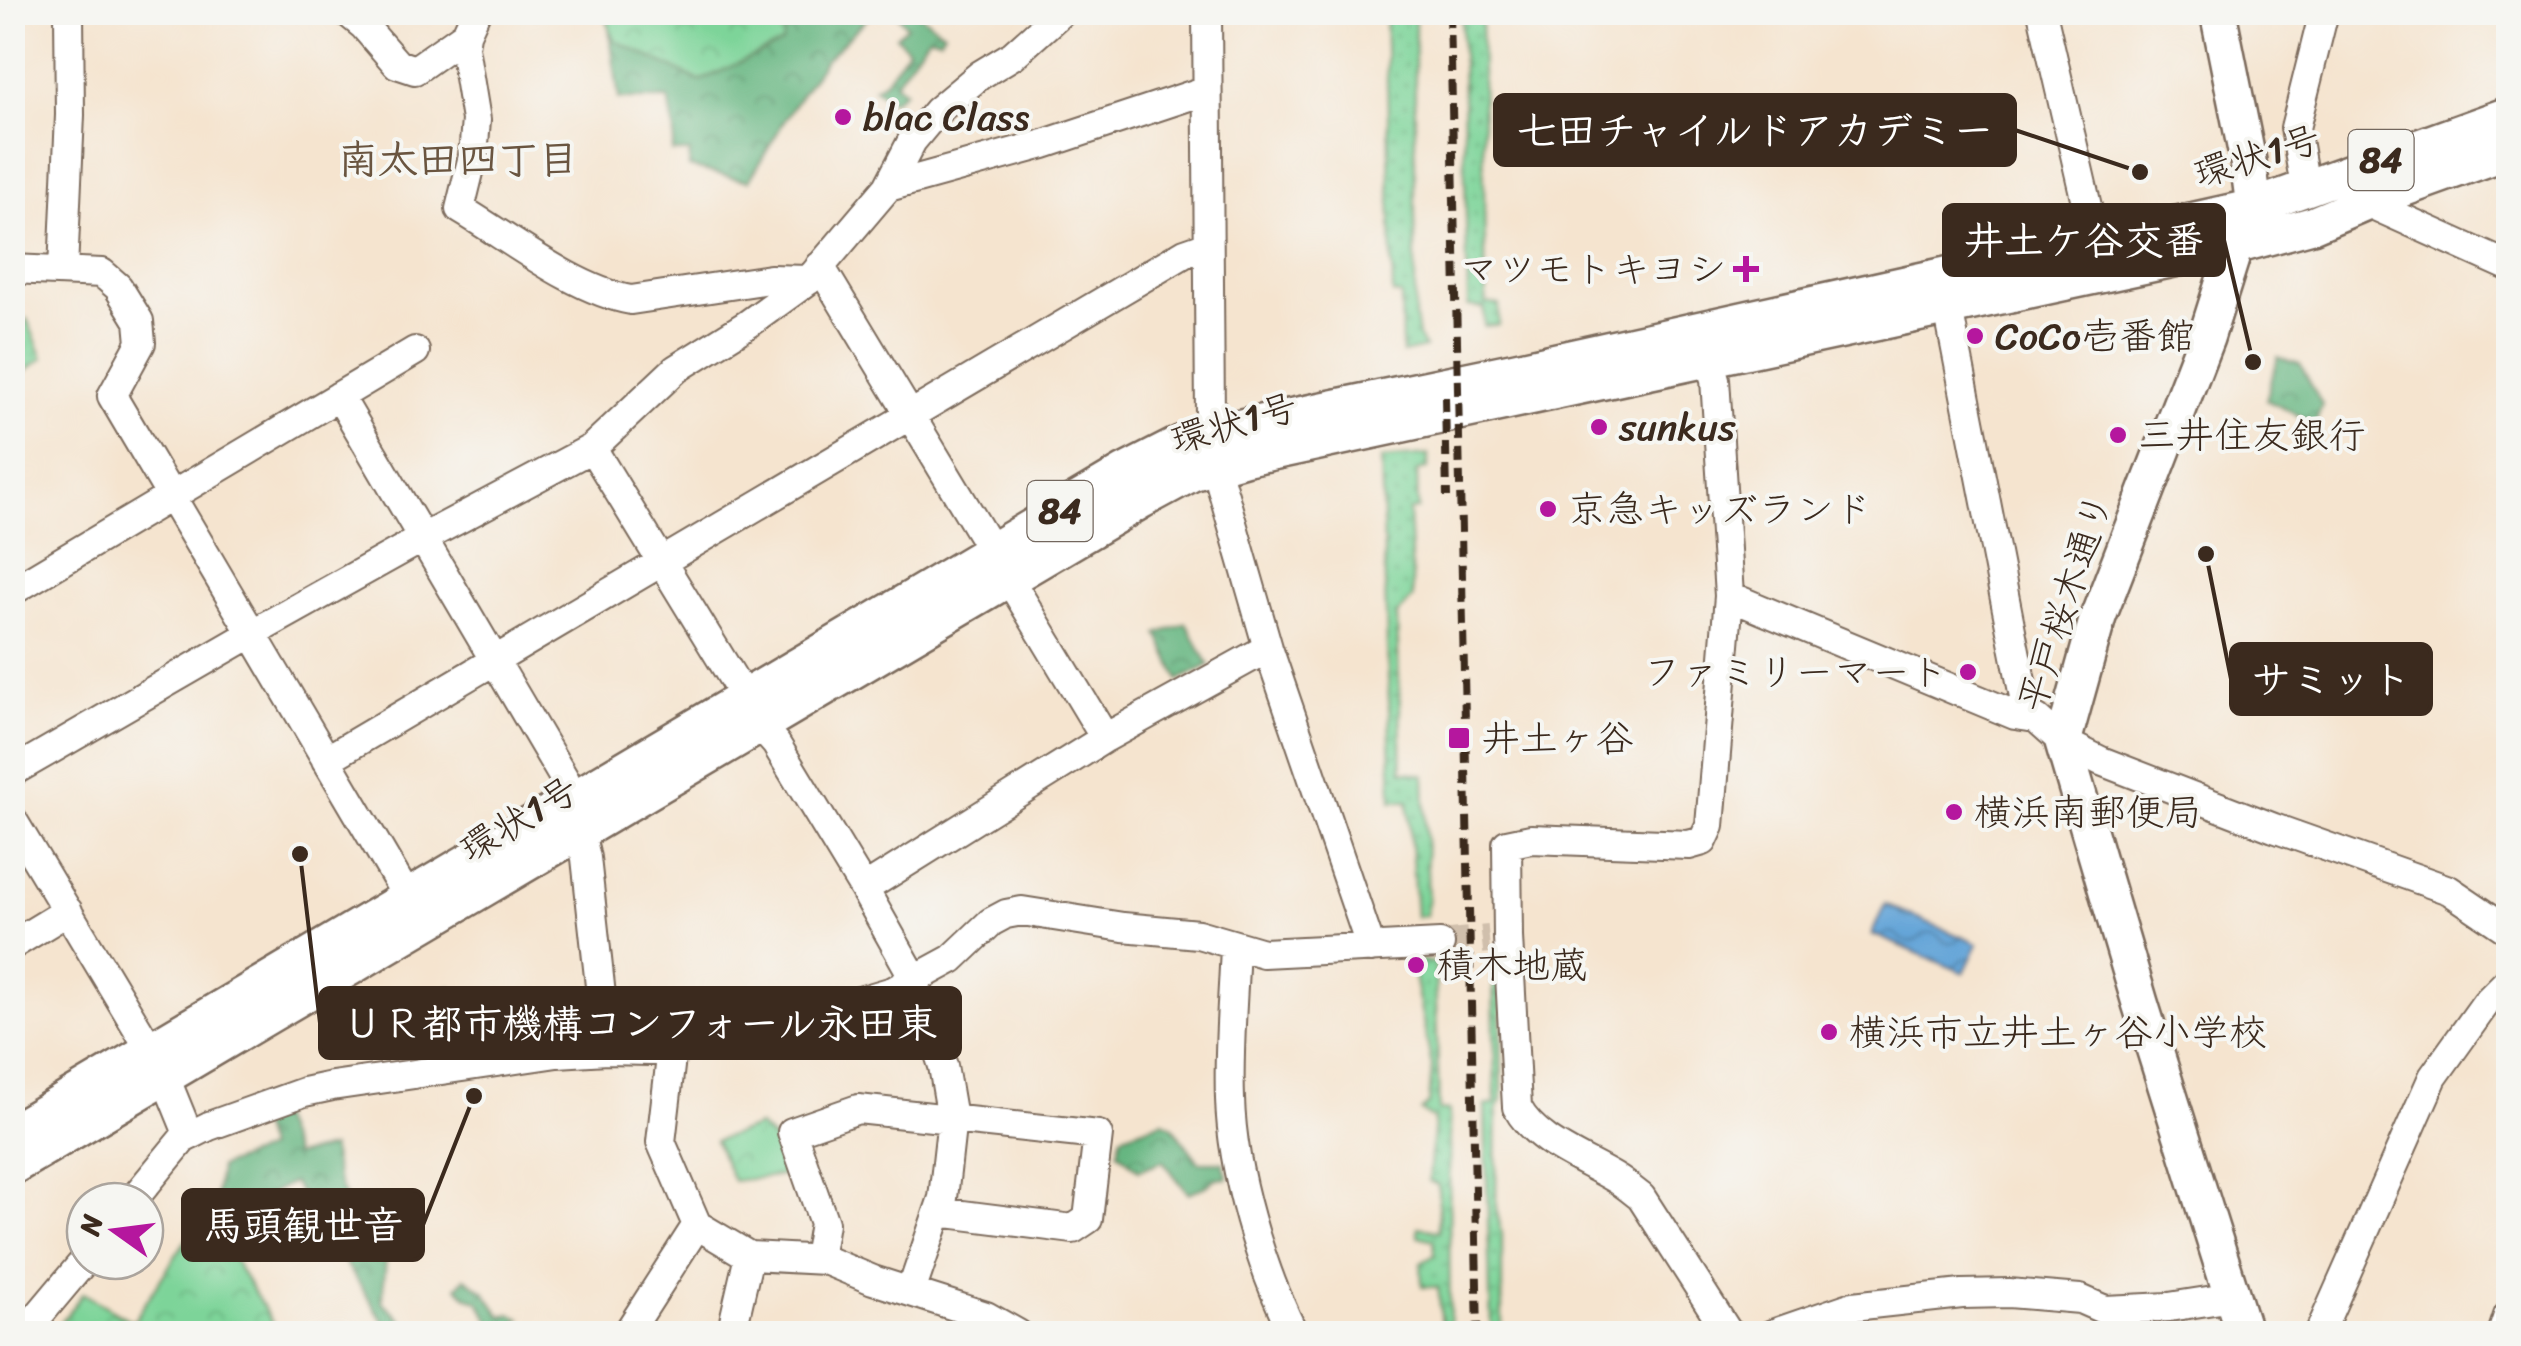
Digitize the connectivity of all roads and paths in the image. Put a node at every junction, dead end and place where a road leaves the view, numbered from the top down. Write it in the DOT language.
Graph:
graph roads {
  1 [pos="70,12"];
  2 [pos="348,12"];
  3 [pos="1062,12"];
  4 [pos="1208,12"];
  5 [pos="2042,12"];
  6 [pos="2196,12"];
  7 [pos="2218,12"];
  8 [pos="2324,12"];
  9 [pos="471,24"];
  10 [pos="1207,90"];
  11 [pos="2508,115"];
  12 [pos="2508,151"];
  13 [pos="888,187"];
  14 [pos="2305,188"];
  15 [pos="2366,202"];
  16 [pos="2244,209"];
  17 [pos="2095,241"];
  18 [pos="1208,245"];
  19 [pos="2234,246"];
  20 [pos="2508,266"];
  21 [pos="12,269"];
  22 [pos="63,270"];
  23 [pos="814,273"];
  24 [pos="1948,308"];
  25 [pos="415,351"];
  26 [pos="1708,358"];
  27 [pos="339,396"];
  28 [pos="910,416"];
  29 [pos="592,448"];
  30 [pos="1214,449"];
  31 [pos="171,497"];
  32 [pos="423,538"];
  33 [pos="662,562"];
  34 [pos="1001,565"];
  35 [pos="12,591"];
  36 [pos="1729,596"];
  37 [pos="251,634"];
  38 [pos="1268,648"];
  39 [pos="494,661"];
  40 [pos="753,712"];
  41 [pos="2028,717"];
  42 [pos="1105,738"];
  43 [pos="2063,742"];
  44 [pos="326,760"];
  45 [pos="12,772"];
  46 [pos="576,815"];
  47 [pos="12,820"];
  48 [pos="864,889"];
  49 [pos="68,911"];
  50 [pos="416,911"];
  51 [pos="2508,930"];
  52 [pos="1440,944"];
  53 [pos="12,945"];
  54 [pos="1235,946"];
  55 [pos="1371,948"];
  56 [pos="914,978"];
  57 [pos="2508,981"];
  58 [pos="672,1049"];
  59 [pos="607,1050"];
  60 [pos="157,1063"];
  61 [pos="952,1118"];
  62 [pos="12,1132"];
  63 [pos="189,1136"];
  64 [pos="12,1168"];
  65 [pos="148,1181"];
  66 [pos="939,1212"];
  67 [pos="697,1225"];
  68 [pos="749,1256"];
  69 [pos="818,1260"];
  70 [pos="67,1281"];
  71 [pos="910,1292"];
  72 [pos="2232,1297"];
  73 [pos="2508,1316"];
  74 [pos="2102,1322"];
  75 [pos="23,1334"];
  76 [pos="627,1334"];
  77 [pos="731,1334"];
  78 [pos="1018,1334"];
  79 [pos="1294,1334"];
  80 [pos="1729,1334"];
  81 [pos="1772,1334"];
  82 [pos="2244,1334"];
  83 [pos="2320,1334"];
  84 [pos="2502,1334"];
  1 -- 22 [label="street"];
  2 -- 9 [label="street"];
  3 -- 13 [label="street"];
  4 -- 10 [label="street"];
  5 -- 17 [label="street"];
  6 -- 16 [label="main road"];
  7 -- 16 [label="main road"];
  8 -- 14 [label="street"];
  9 -- 23 [label="street"];
  10 -- 13 [label="street"];
  10 -- 18 [label="street"];
  11 -- 14 [label="main road, 環状1号 / 84"];
  12 -- 15 [label="main road, 環状1号 / 84"];
  13 -- 23 [label="street"];
  14 -- 16 [label="main road, 環状1号 / 84"];
  15 -- 19 [label="main road, 環状1号 / 84"];
  15 -- 20 [label="street"];
  16 -- 17 [label="main road, 環状1号 / 84"];
  16 -- 19 [label="main road, 平戸桜木通り"];
  17 -- 30 [label="main road, 環状1号 / 84"];
  18 -- 28 [label="street"];
  18 -- 30 [label="street"];
  19 -- 24 [label="main road, 環状1号 / 84"];
  19 -- 43 [label="main road, 平戸桜木通り"];
  21 -- 22 [label="street"];
  22 -- 31 [label="street"];
  23 -- 28 [label="street"];
  23 -- 29 [label="street"];
  24 -- 26 [label="main road, 環状1号 / 84"];
  24 -- 41 [label="street"];
  25 -- 27 [label="street"];
  26 -- 30 [label="main road, 環状1号 / 84"];
  26 -- 36 [label="street"];
  27 -- 31 [label="street"];
  27 -- 32 [label="street"];
  28 -- 33 [label="street"];
  28 -- 34 [label="street"];
  29 -- 32 [label="street"];
  29 -- 33 [label="street"];
  30 -- 34 [label="main road, 環状1号 / 84"];
  30 -- 38 [label="street"];
  31 -- 35 [label="street"];
  31 -- 37 [label="street"];
  32 -- 37 [label="street"];
  32 -- 39 [label="street"];
  33 -- 39 [label="street"];
  33 -- 40 [label="street"];
  34 -- 40 [label="main road, 環状1号 / 84"];
  34 -- 42 [label="street"];
  36 -- 41 [label="street"];
  36 -- 80 [label="street"];
  37 -- 44 [label="street"];
  37 -- 45 [label="street"];
  38 -- 42 [label="street"];
  38 -- 55 [label="street"];
  39 -- 44 [label="street"];
  39 -- 46 [label="street"];
  40 -- 46 [label="main road, 環状1号 / 84"];
  40 -- 48 [label="street"];
  41 -- 43 [label="street"];
  42 -- 48 [label="street"];
  43 -- 51 [label="street"];
  43 -- 72 [label="main road, 平戸桜木通り"];
  44 -- 50 [label="street"];
  46 -- 50 [label="main road, 環状1号 / 84"];
  46 -- 59 [label="street"];
  47 -- 49 [label="street"];
  48 -- 56 [label="street"];
  49 -- 53 [label="street"];
  49 -- 60 [label="street"];
  50 -- 60 [label="main road, 環状1号 / 84"];
  52 -- 55 [label="street"];
  54 -- 55 [label="street"];
  54 -- 56 [label="street"];
  54 -- 79 [label="street"];
  56 -- 58 [label="street"];
  56 -- 61 [label="street"];
  57 -- 83 [label="street"];
  58 -- 59 [label="street"];
  58 -- 67 [label="street"];
  59 -- 63 [label="street"];
  60 -- 62 [label="main road, 環状1号 / 84"];
  60 -- 63 [label="street"];
  60 -- 64 [label="main road, 環状1号 / 84"];
  61 -- 66 [label="street"];
  61 -- 66 [label="street"];
  61 -- 69 [label="street"];
  63 -- 65 [label="street"];
  66 -- 71 [label="street"];
  67 -- 68 [label="street"];
  67 -- 76 [label="street"];
  68 -- 69 [label="street"];
  68 -- 77 [label="street"];
  69 -- 71 [label="street"];
  70 -- 75 [label="street"];
  71 -- 78 [label="street"];
  72 -- 74 [label="street"];
  72 -- 82 [label="main road, 平戸桜木通り"];
  73 -- 84 [label="street"];
  74 -- 81 [label="street"];
}
